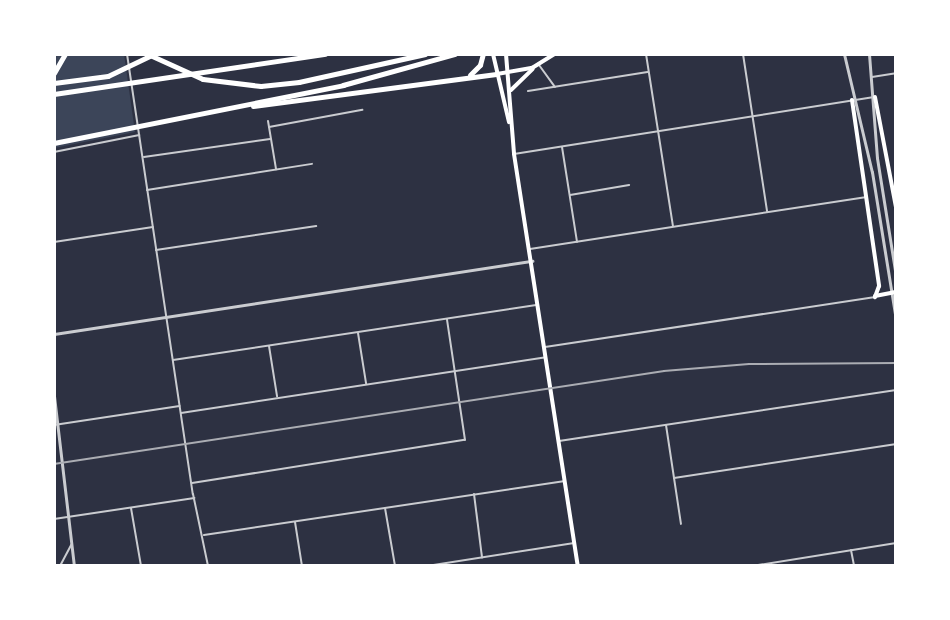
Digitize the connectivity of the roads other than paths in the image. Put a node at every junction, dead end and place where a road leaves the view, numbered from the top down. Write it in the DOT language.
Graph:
graph roads {
  1 [pos="65,54"];
  2 [pos="127,54"];
  3 [pos="148,54"];
  4 [pos="154,54"];
  5 [pos="325,54"];
  6 [pos="425,54"];
  7 [pos="455,54"];
  8 [pos="483,54"];
  9 [pos="493,54"];
  10 [pos="506,54"];
  11 [pos="555,54"];
  12 [pos="646,54"];
  13 [pos="743,54"];
  14 [pos="844,54"];
  15 [pos="869,54"];
  16 [pos="537,65"];
  17 [pos="508,72"];
  18 [pos="648,72"];
  19 [pos="54,73"];
  20 [pos="896,73"];
  21 [pos="496,74"];
  22 [pos="470,75"];
  23 [pos="872,77"];
  24 [pos="54,83"];
  25 [pos="555,87"];
  26 [pos="511,90"];
  27 [pos="528,91"];
  28 [pos="54,94"];
  29 [pos="875,97"];
  30 [pos="852,100"];
  31 [pos="275,101"];
  32 [pos="362,110"];
  33 [pos="753,116"];
  34 [pos="268,121"];
  35 [pos="510,123"];
  36 [pos="269,128"];
  37 [pos="658,131"];
  38 [pos="139,135"];
  39 [pos="271,138"];
  40 [pos="54,143"];
  41 [pos="562,147"];
  42 [pos="54,152"];
  43 [pos="514,154"];
  44 [pos="142,158"];
  45 [pos="312,164"];
  46 [pos="276,169"];
  47 [pos="896,170"];
  48 [pos="890,171"];
  49 [pos="629,185"];
  50 [pos="147,190"];
  51 [pos="570,195"];
  52 [pos="865,197"];
  53 [pos="896,207"];
  54 [pos="768,213"];
  55 [pos="316,226"];
  56 [pos="153,227"];
  57 [pos="673,227"];
  58 [pos="54,242"];
  59 [pos="577,242"];
  60 [pos="530,249"];
  61 [pos="156,250"];
  62 [pos="532,261"];
  63 [pos="896,276"];
  64 [pos="896,292"];
  65 [pos="875,297"];
  66 [pos="538,305"];
  67 [pos="166,317"];
  68 [pos="447,319"];
  69 [pos="896,321"];
  70 [pos="358,333"];
  71 [pos="54,334"];
  72 [pos="269,346"];
  73 [pos="545,347"];
  74 [pos="547,357"];
  75 [pos="173,361"];
  76 [pos="455,371"];
  77 [pos="367,384"];
  78 [pos="896,390"];
  79 [pos="54,396"];
  80 [pos="277,398"];
  81 [pos="180,406"];
  82 [pos="181,413"];
  83 [pos="56,425"];
  84 [pos="666,425"];
  85 [pos="559,441"];
  86 [pos="896,444"];
  87 [pos="674,478"];
  88 [pos="565,481"];
  89 [pos="192,483"];
  90 [pos="474,494"];
  91 [pos="194,498"];
  92 [pos="131,508"];
  93 [pos="385,508"];
  94 [pos="69,517"];
  95 [pos="54,519"];
  96 [pos="295,522"];
  97 [pos="681,524"];
  98 [pos="204,535"];
  99 [pos="574,543"];
  100 [pos="896,543"];
  101 [pos="71,545"];
  102 [pos="851,550"];
  103 [pos="482,557"];
  104 [pos="446,565"];
  105 [pos="762,565"];
  106 [pos="60,566"];
  107 [pos="74,566"];
  108 [pos="141,566"];
  109 [pos="208,566"];
  110 [pos="302,566"];
  111 [pos="394,566"];
  112 [pos="427,566"];
  113 [pos="578,566"];
  114 [pos="752,566"];
  115 [pos="854,566"];
  1 -- 19 [label="highway"];
  2 -- 38 [label="street"];
  3 -- 6 [label="highway"];
  4 -- 24 [label="highway"];
  5 -- 28 [label="highway"];
  7 -- 31 [label="highway"];
  8 -- 22 [label="highway"];
  9 -- 21 [label="main road"];
  10 -- 17 [label="main road"];
  11 -- 16 [label="main road"];
  12 -- 18 [label="street"];
  13 -- 33 [label="street"];
  14 -- 30 [label="street"];
  15 -- 23 [label="street"];
  16 -- 17 [label="main road"];
  16 -- 25 [label="street"];
  16 -- 26 [label="main road"];
  17 -- 21 [label="main road"];
  17 -- 26 [label="main road"];
  18 -- 25 [label="street"];
  18 -- 37 [label="street"];
  20 -- 23 [label="street"];
  21 -- 22 [label="highway"];
  21 -- 35 [label="main road"];
  22 -- 31 [label="highway"];
  23 -- 29 [label="street"];
  25 -- 27 [label="street"];
  26 -- 35 [label="main road"];
  29 -- 30 [label="street"];
  29 -- 48 [label="main road"];
  29 -- 63 [label="street"];
  30 -- 33 [label="street"];
  30 -- 52 [label="main road"];
  30 -- 69 [label="street"];
  31 -- 40 [label="highway"];
  32 -- 36 [label="street"];
  33 -- 37 [label="street"];
  33 -- 54 [label="street"];
  34 -- 36 [label="street"];
  35 -- 43 [label="main road"];
  36 -- 39 [label="street"];
  37 -- 41 [label="street"];
  37 -- 57 [label="street"];
  38 -- 42 [label="street"];
  38 -- 44 [label="street"];
  39 -- 44 [label="lane"];
  39 -- 46 [label="street"];
  41 -- 43 [label="street"];
  41 -- 51 [label="street"];
  43 -- 60 [label="main road"];
  44 -- 50 [label="street"];
  45 -- 46 [label="street"];
  46 -- 50 [label="street"];
  47 -- 48 [label="street"];
  48 -- 53 [label="main road"];
  49 -- 51 [label="street"];
  50 -- 56 [label="street"];
  51 -- 59 [label="street"];
  52 -- 54 [label="street"];
  52 -- 65 [label="main road"];
  54 -- 57 [label="street"];
  55 -- 61 [label="street"];
  56 -- 58 [label="street"];
  56 -- 61 [label="street"];
  57 -- 59 [label="street"];
  59 -- 60 [label="street"];
  60 -- 62 [label="main road"];
  61 -- 67 [label="street"];
  62 -- 66 [label="main road"];
  62 -- 67 [label="street"];
  64 -- 65 [label="main road"];
  65 -- 73 [label="street"];
  66 -- 68 [label="street"];
  66 -- 73 [label="main road"];
  67 -- 71 [label="street"];
  67 -- 75 [label="street"];
  68 -- 70 [label="street"];
  68 -- 76 [label="street"];
  70 -- 72 [label="street"];
  70 -- 77 [label="street"];
  72 -- 75 [label="street"];
  72 -- 80 [label="street"];
  73 -- 74 [label="main road"];
  74 -- 76 [label="street"];
  74 -- 85 [label="main road"];
  75 -- 81 [label="street"];
  76 -- 77 [label="street"];
  76 -- 89 [label="street"];
  77 -- 80 [label="street"];
  78 -- 84 [label="street"];
  79 -- 83 [label="street"];
  80 -- 82 [label="street"];
  81 -- 82 [label="street"];
  81 -- 83 [label="street"];
  82 -- 89 [label="street"];
  83 -- 94 [label="street"];
  84 -- 85 [label="street"];
  84 -- 87 [label="street"];
  85 -- 88 [label="main road"];
  86 -- 87 [label="street"];
  87 -- 97 [label="street"];
  88 -- 90 [label="street"];
  88 -- 99 [label="main road"];
  89 -- 91 [label="street"];
  90 -- 93 [label="street"];
  90 -- 103 [label="street"];
  91 -- 92 [label="street"];
  91 -- 98 [label="street"];
  92 -- 94 [label="street"];
  92 -- 108 [label="street"];
  93 -- 96 [label="street"];
  93 -- 111 [label="street"];
  94 -- 95 [label="street"];
  94 -- 101 [label="street"];
  96 -- 98 [label="street"];
  96 -- 110 [label="street"];
  98 -- 109 [label="street"];
  99 -- 103 [label="street"];
  99 -- 113 [label="main road"];
  100 -- 102 [label="street"];
  101 -- 106 [label="street"];
  101 -- 107 [label="street"];
  102 -- 105 [label="street"];
  102 -- 115 [label="street"];
  103 -- 104 [label="street"];
  104 -- 112 [label="street"];
  105 -- 114 [label="street"];
}
